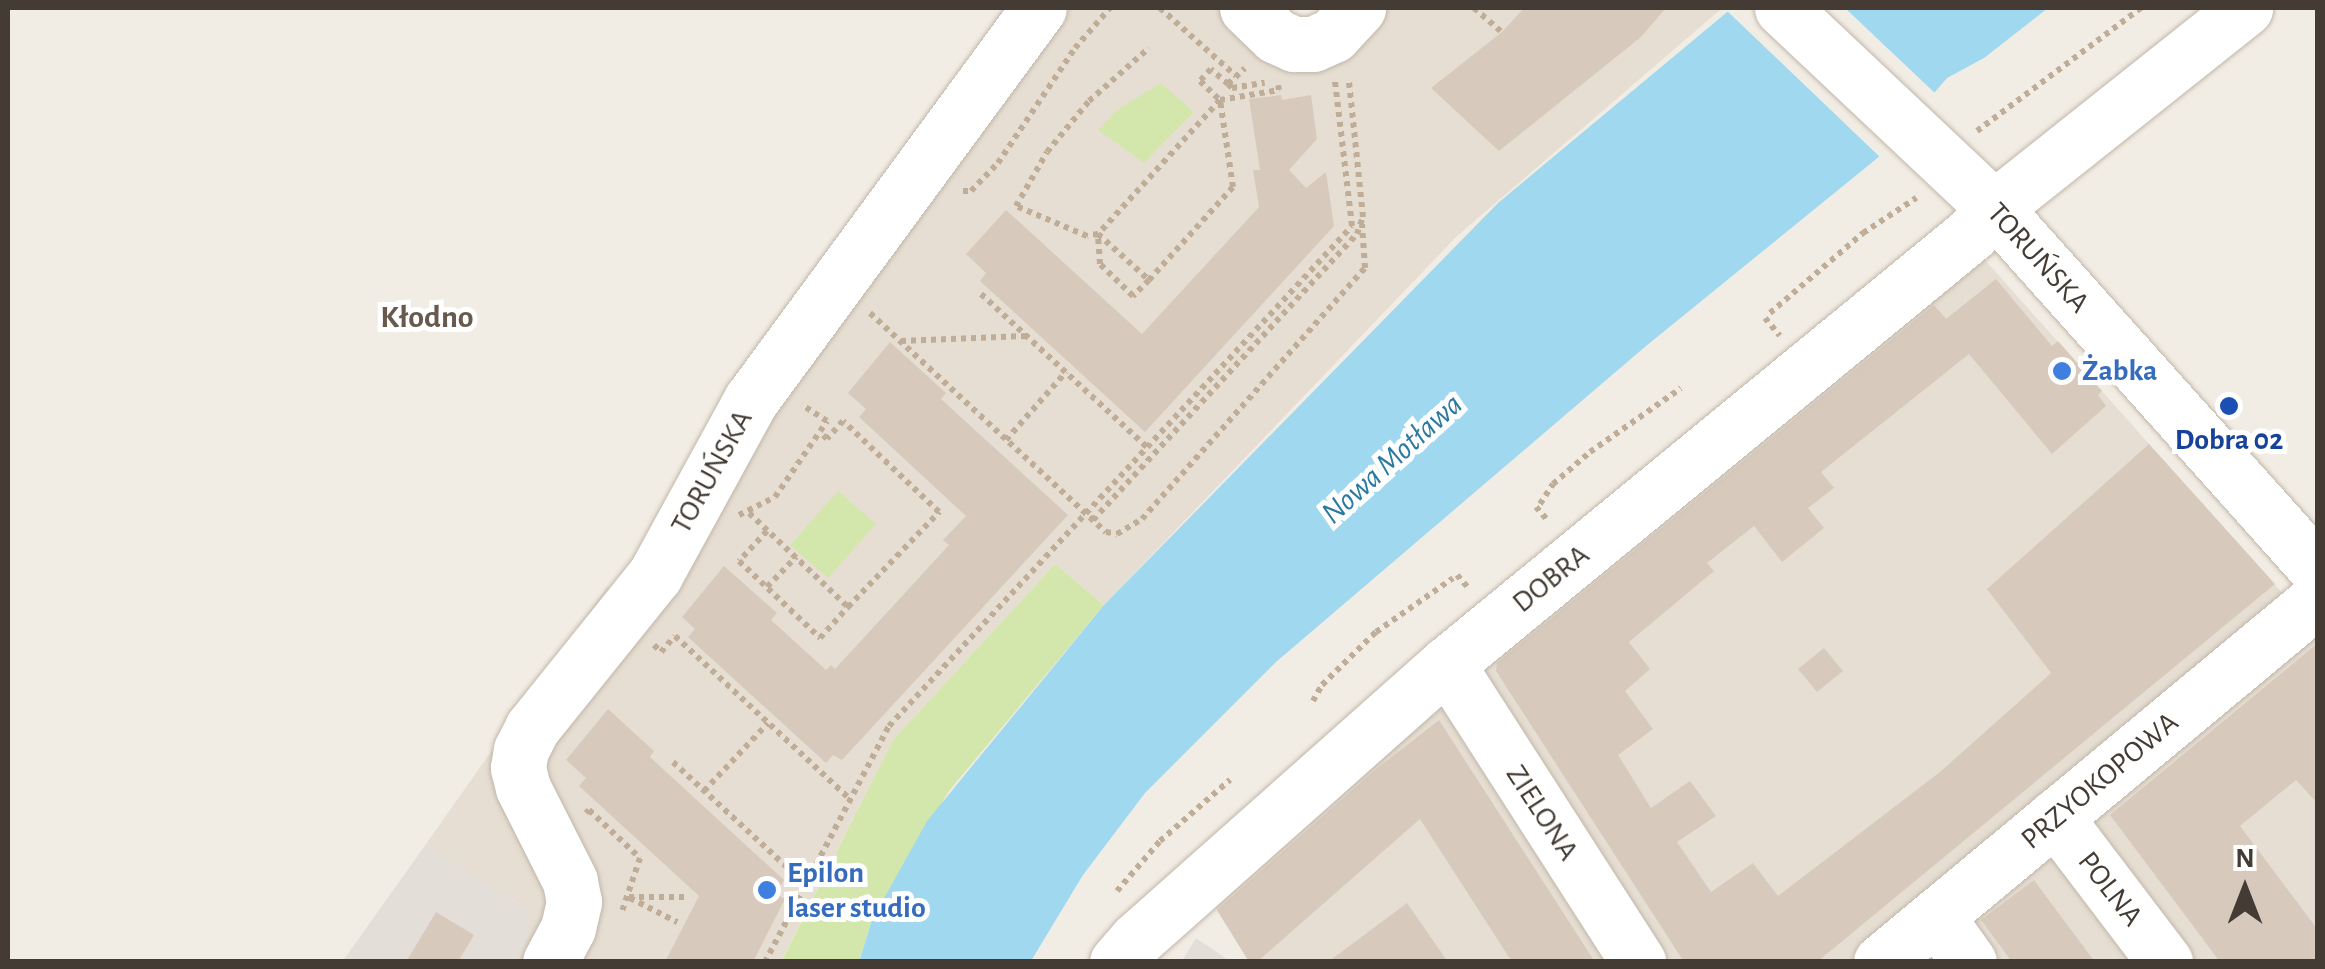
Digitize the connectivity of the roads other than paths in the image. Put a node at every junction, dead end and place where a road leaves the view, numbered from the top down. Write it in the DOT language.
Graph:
graph roads {
  1 [pos="1038,8"];
  2 [pos="1247,8"];
  3 [pos="1358,8"];
  4 [pos="1782,8"];
  5 [pos="2245,8"];
  6 [pos="1994,208"];
  7 [pos="2318,570"];
  8 [pos="2318,599"];
  9 [pos="1447,664"];
  10 [pos="2055,817"];
  11 [pos="1937,917"];
  12 [pos="550,962"];
  13 [pos="1117,962"];
  14 [pos="1638,962"];
  15 [pos="1881,962"];
  16 [pos="1969,962"];
  17 [pos="2166,962"];
  1 -- 12 [label="street, TORUŃSKA"];
  2 -- 3 [label="street"];
  4 -- 6 [label="street, TORUŃSKA"];
  5 -- 6 [label="street, DOBRA"];
  6 -- 7 [label="street, TORUŃSKA"];
  6 -- 9 [label="street, DOBRA"];
  8 -- 10 [label="street, PRZYOKOPOWA"];
  9 -- 13 [label="street, DOBRA"];
  9 -- 14 [label="street, ZIELONA"];
  10 -- 11 [label="street, PRZYOKOPOWA"];
  10 -- 17 [label="street, POLNA"];
  11 -- 15 [label="street, PRZYOKOPOWA"];
  11 -- 16 [label="street"];
}
